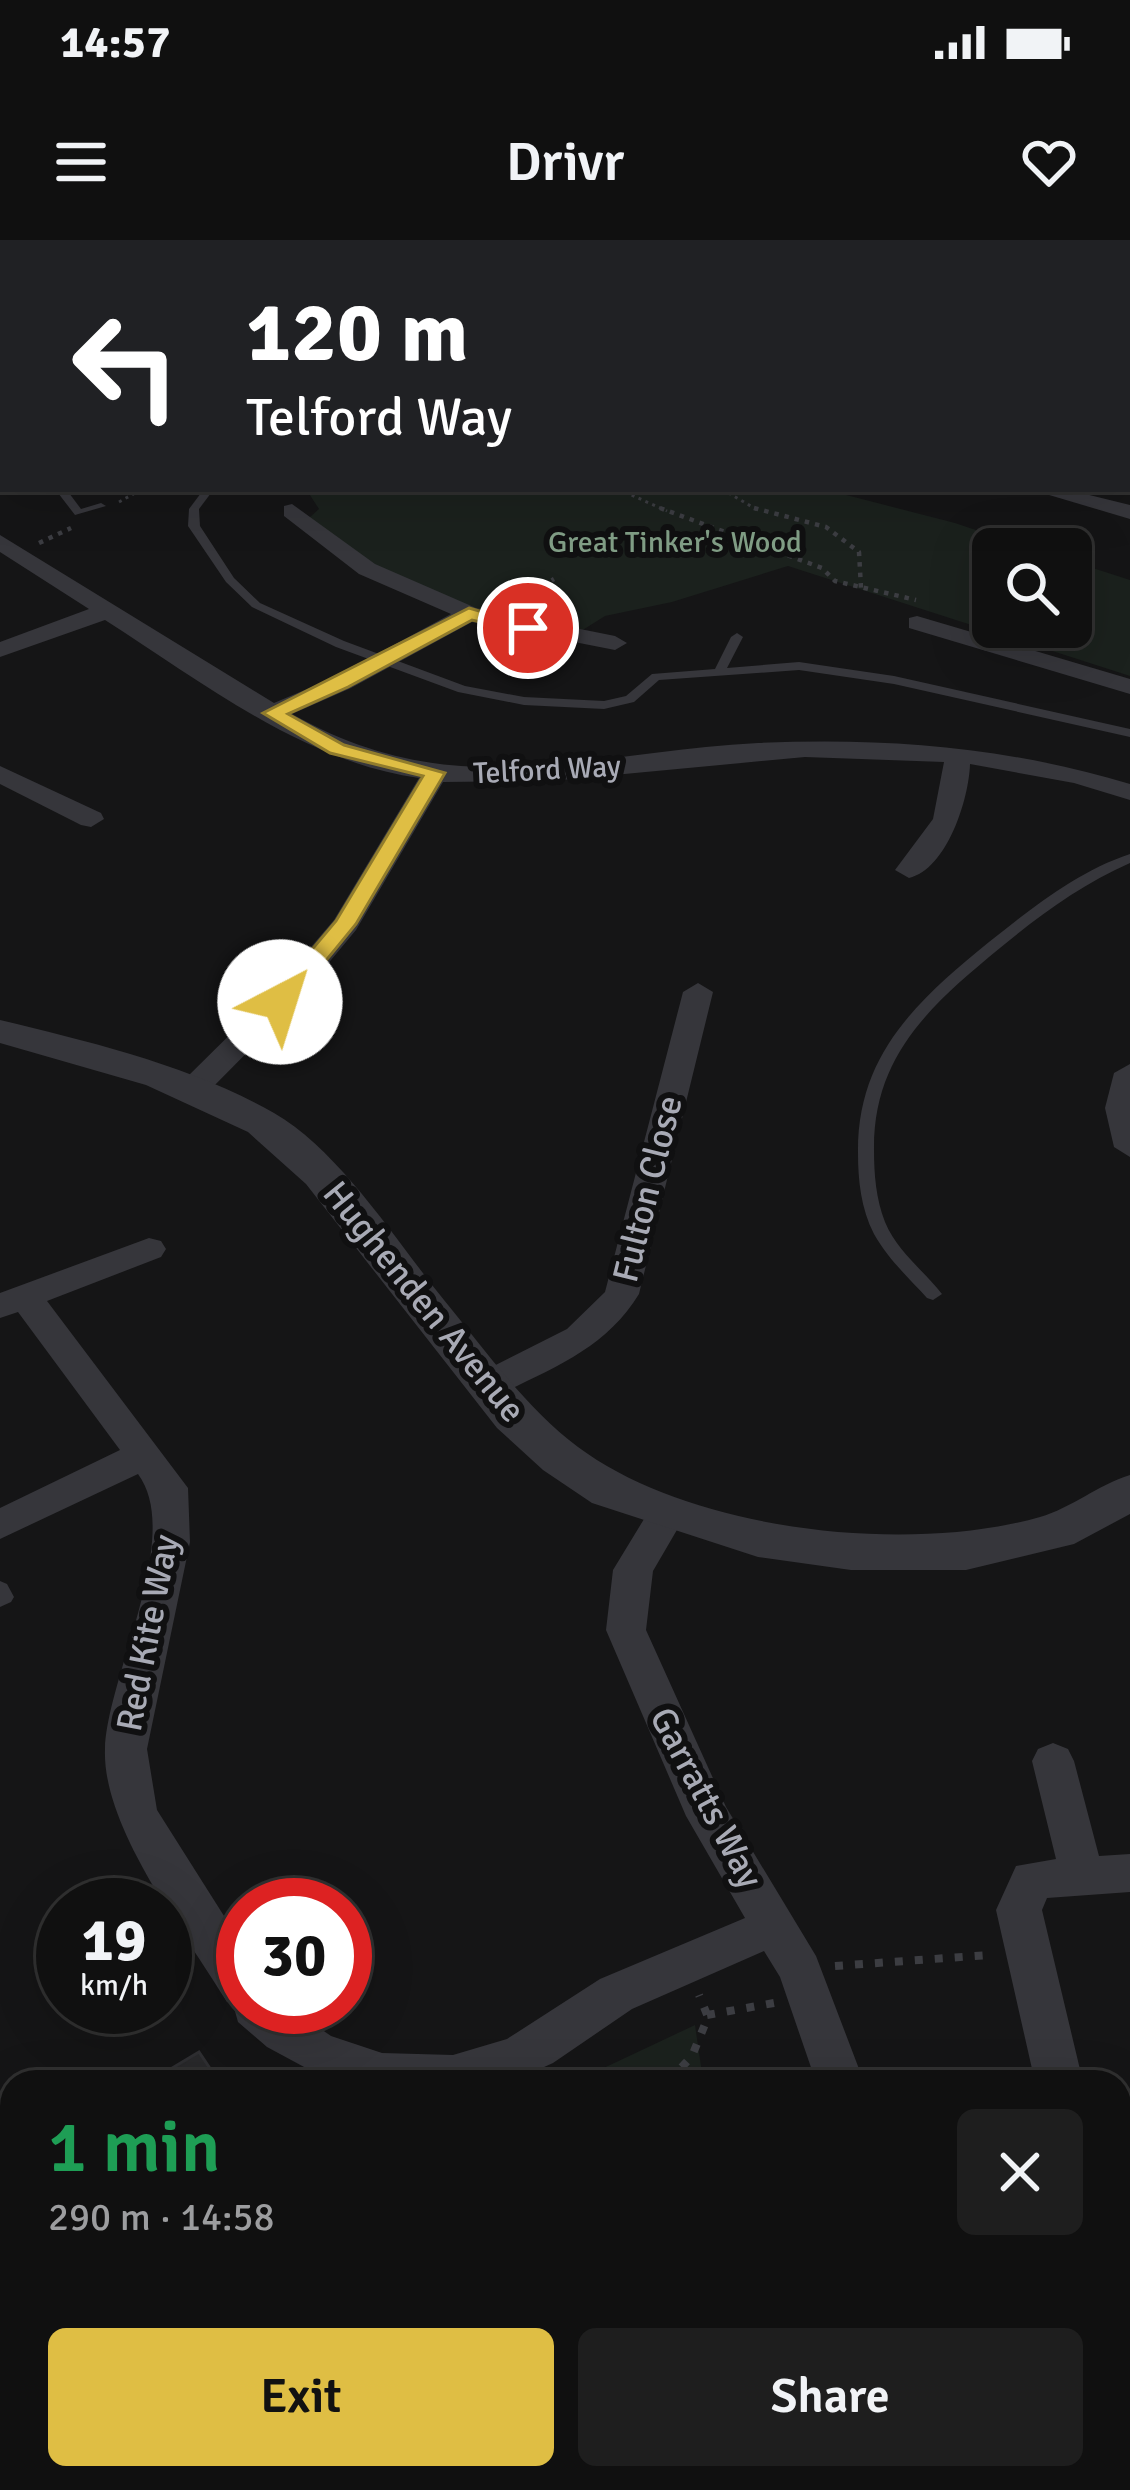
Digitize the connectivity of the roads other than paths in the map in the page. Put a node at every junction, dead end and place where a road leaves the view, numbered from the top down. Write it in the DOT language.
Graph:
graph roads {
  1 [pos="62,492"];
  2 [pos="207,492"];
  3 [pos="1052,492"];
  4 [pos="100,506"];
  5 [pos="292,511"];
  6 [pos="1130,512"];
  7 [pos="8,547"];
  8 [pos="106,611"];
  9 [pos="469,614"];
  10 [pos="923,614"];
  11 [pos="737,637"];
  12 [pos="615,643"];
  13 [pos="2,647"];
  14 [pos="382,661"];
  15 [pos="721,670"];
  16 [pos="1130,687"];
  17 [pos="273,713"];
  18 [pos="1130,733"];
  19 [pos="957,759"];
  20 [pos="435,773"];
  21 [pos="0,774"];
  22 [pos="1130,792"];
  23 [pos="91,819"];
  24 [pos="1130,858"];
  25 [pos="909,870"];
  26 [pos="698,992"];
  27 [pos="3,1035"];
  28 [pos="1130,1073"];
  29 [pos="193,1089"];
  30 [pos="1130,1147"];
  31 [pos="149,1250"];
  32 [pos="933,1294"];
  33 [pos="12,1301"];
  34 [pos="487,1385"];
  35 [pos="142,1456"];
  36 [pos="1130,1492"];
  37 [pos="669,1511"];
  38 [pos="0,1525"];
  39 [pos="0,1589"];
  40 [pos="0,1599"];
  41 [pos="1053,1761"];
  42 [pos="1130,1873"];
  43 [pos="1082,1874"];
  44 [pos="776,1926"];
  45 [pos="216,1943"];
  46 [pos="289,2034"];
  47 [pos="360,2070"];
  48 [pos="480,2070"];
  49 [pos="836,2070"];
  50 [pos="1056,2070"];
  1 -- 4 [label="lane"];
  2 -- 14 [label="lane"];
  3 -- 6 [label="street"];
  5 -- 9 [label="street"];
  7 -- 8 [label="street, Telford Way"];
  8 -- 13 [label="street"];
  8 -- 17 [label="street, Telford Way"];
  9 -- 12 [label="street"];
  9 -- 14 [label="street"];
  10 -- 16 [label="street"];
  11 -- 15 [label="lane"];
  14 -- 15 [label="lane"];
  14 -- 17 [label="street"];
  15 -- 18 [label="lane"];
  17 -- 20 [label="street, Telford Way"];
  19 -- 20 [label="street, Telford Way"];
  19 -- 22 [label="street, Telford Way"];
  19 -- 25 [label="street"];
  20 -- 29 [label="street"];
  21 -- 23 [label="street"];
  24 -- 32 [label="lane"];
  26 -- 34 [label="street, Fulton Close"];
  27 -- 29 [label="street, Hughenden Avenue"];
  28 -- 30 [label="street"];
  29 -- 34 [label="street, Hughenden Avenue"];
  31 -- 33 [label="street, Red Kite Way"];
  33 -- 35 [label="street, Red Kite Way"];
  34 -- 37 [label="street, Hughenden Avenue"];
  35 -- 38 [label="street"];
  35 -- 45 [label="street, Red Kite Way"];
  36 -- 37 [label="street, Hughenden Avenue"];
  37 -- 44 [label="street, Garratts Way"];
  39 -- 40 [label="lane"];
  41 -- 43 [label="street"];
  42 -- 43 [label="street"];
  43 -- 50 [label="street"];
  44 -- 48 [label="street"];
  44 -- 49 [label="street, Garratts Way"];
  46 -- 47 [label="street"];
}
